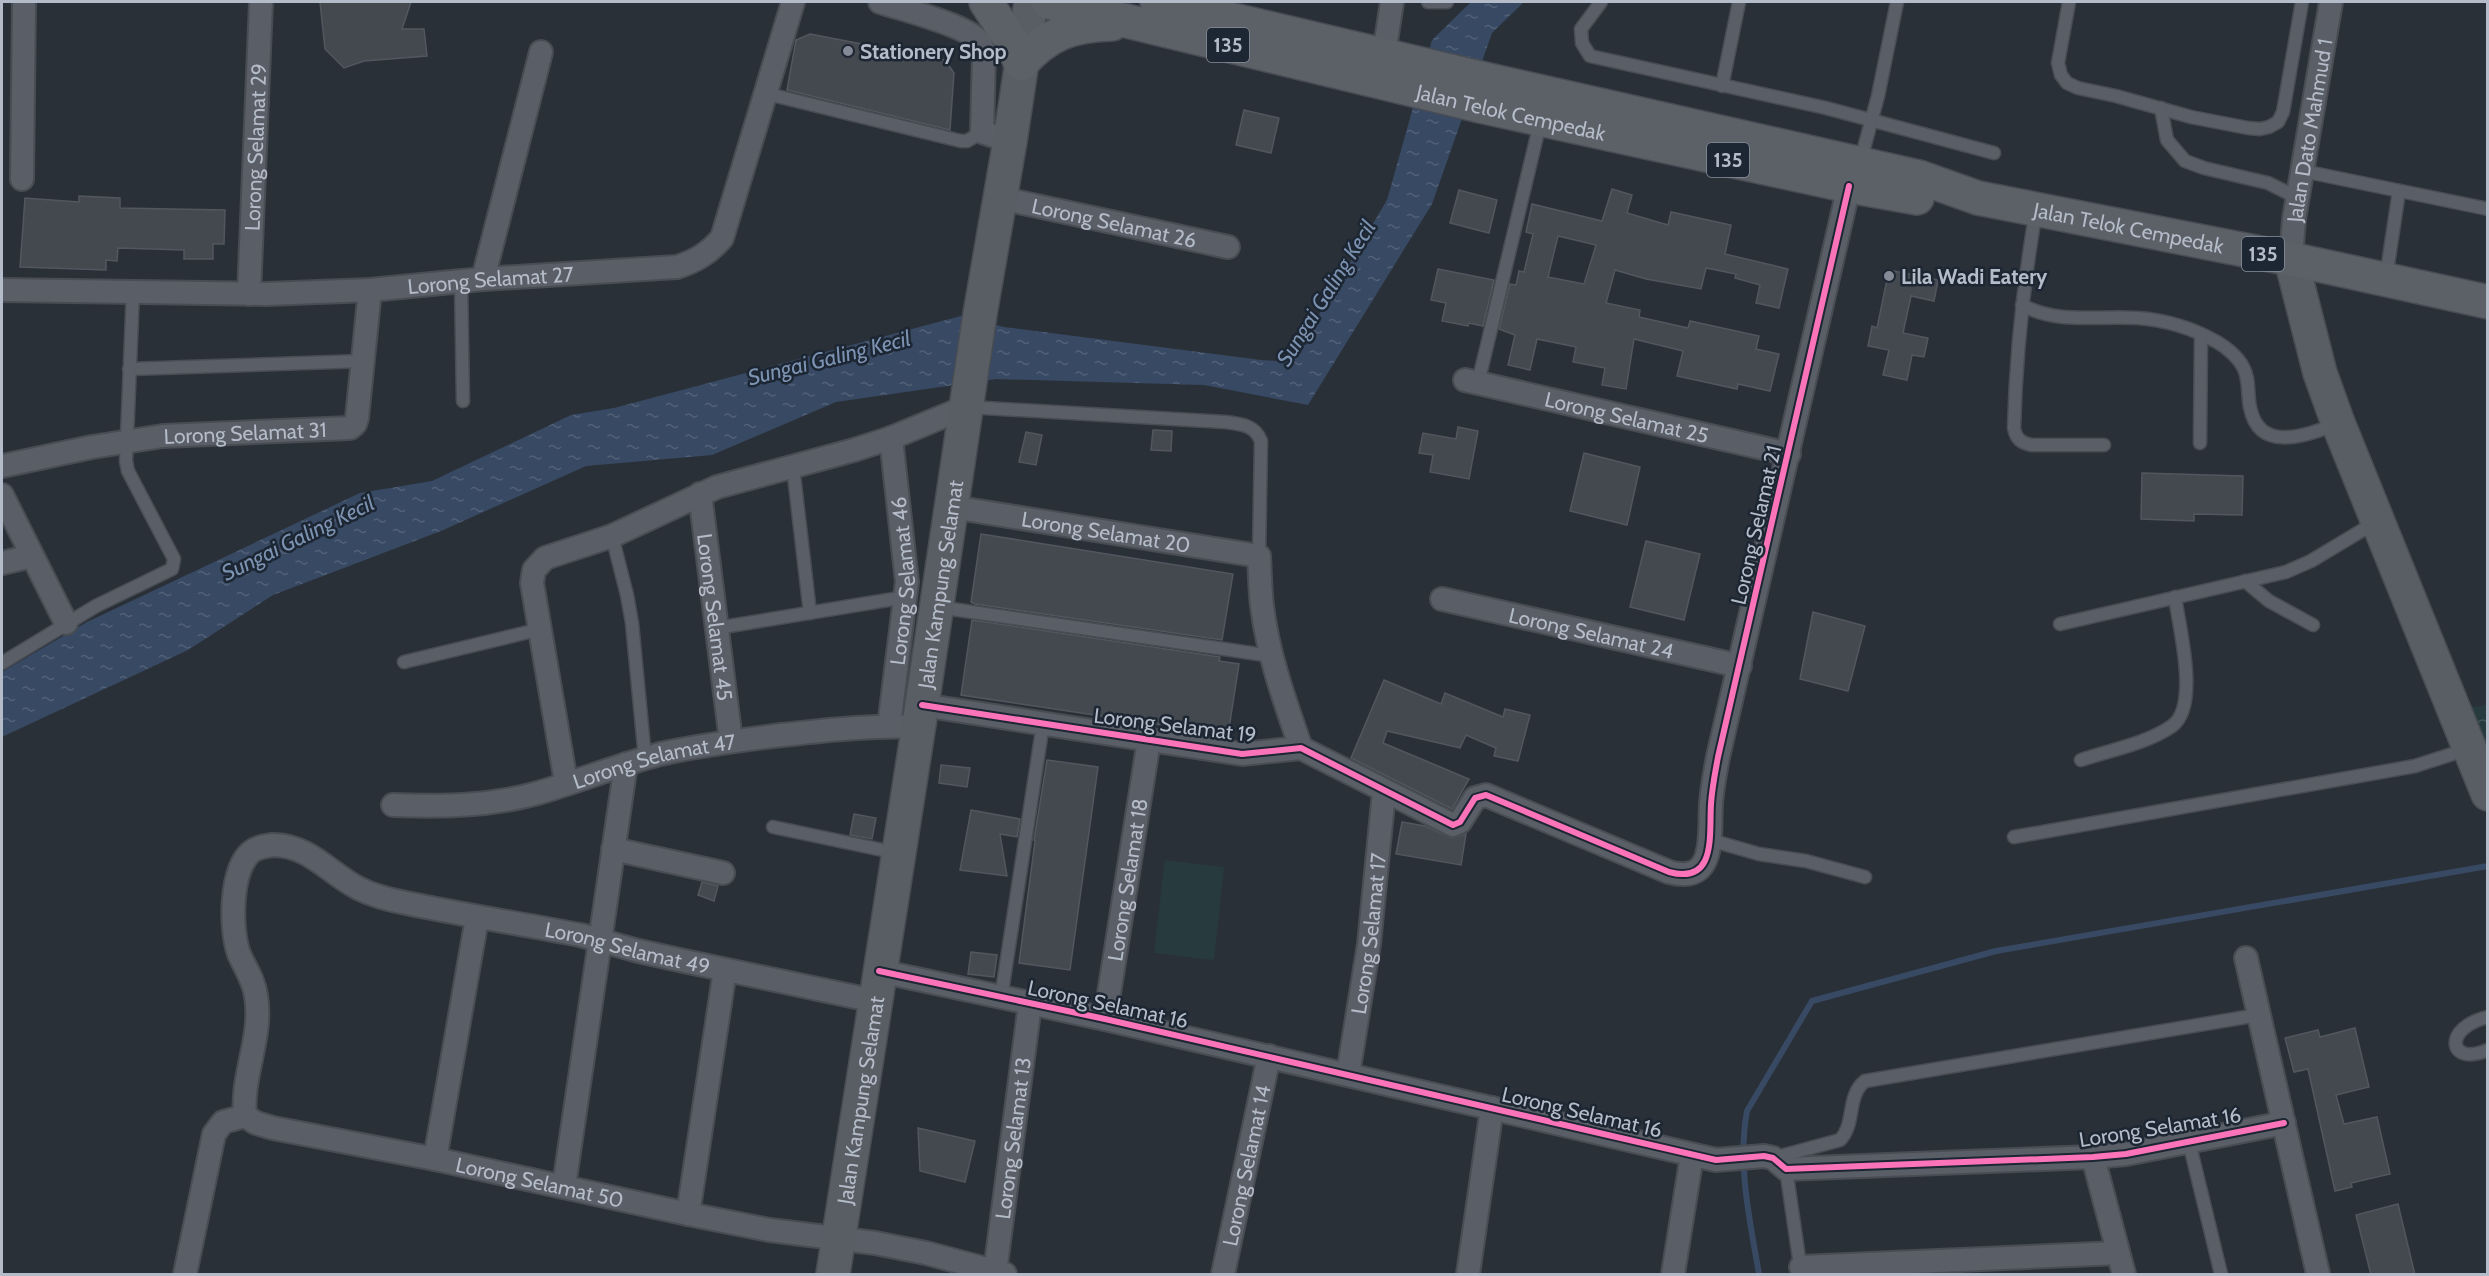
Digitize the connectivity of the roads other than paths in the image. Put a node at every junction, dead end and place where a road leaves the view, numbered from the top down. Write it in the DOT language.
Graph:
graph roads {
  1 [pos="24,2"];
  2 [pos="261,2"];
  3 [pos="793,2"];
  4 [pos="880,2"];
  5 [pos="986,2"];
  6 [pos="1031,2"];
  7 [pos="1048,2"];
  8 [pos="1392,2"];
  9 [pos="1428,2"];
  10 [pos="1447,2"];
  11 [pos="1601,2"];
  12 [pos="1739,2"];
  13 [pos="1897,2"];
  14 [pos="2069,2"];
  15 [pos="2302,2"];
  16 [pos="2331,2"];
  17 [pos="1204,7"];
  18 [pos="1146,12"];
  19 [pos="542,52"];
  20 [pos="1384,54"];
  21 [pos="1021,64"];
  22 [pos="1414,75"];
  23 [pos="1722,86"];
  24 [pos="764,93"];
  25 [pos="1484,93"];
  26 [pos="2161,108"];
  27 [pos="1541,119"];
  28 [pos="1872,120"];
  29 [pos="996,137"];
  30 [pos="1994,153"];
  31 [pos="2303,171"];
  32 [pos="1854,175"];
  33 [pos="22,178"];
  34 [pos="2399,191"];
  35 [pos="1000,198"];
  36 [pos="2298,198"];
  37 [pos="2487,209"];
  38 [pos="2037,210"];
  39 [pos="1228,247"];
  40 [pos="2291,259"];
  41 [pos="472,280"];
  42 [pos="2386,280"];
  43 [pos="2,290"];
  44 [pos="369,290"];
  45 [pos="133,291"];
  46 [pos="249,294"];
  47 [pos="2487,302"];
  48 [pos="2022,305"];
  49 [pos="2201,334"];
  50 [pos="363,360"];
  51 [pos="129,369"];
  52 [pos="1471,382"];
  53 [pos="968,396"];
  54 [pos="463,401"];
  55 [pos="2338,423"];
  56 [pos="891,438"];
  57 [pos="126,442"];
  58 [pos="2200,443"];
  59 [pos="2104,445"];
  60 [pos="1789,454"];
  61 [pos="2,466"];
  62 [pos="793,467"];
  63 [pos="700,494"];
  64 [pos="2,495"];
  65 [pos="952,507"];
  66 [pos="2377,522"];
  67 [pos="612,536"];
  68 [pos="32,556"];
  69 [pos="1259,556"];
  70 [pos="2,563"];
  71 [pos="2245,581"];
  72 [pos="906,597"];
  73 [pos="2175,597"];
  74 [pos="1442,599"];
  75 [pos="937,606"];
  76 [pos="810,613"];
  77 [pos="66,623"];
  78 [pos="2060,624"];
  79 [pos="2313,625"];
  80 [pos="717,628"];
  81 [pos="540,629"];
  82 [pos="1272,656"];
  83 [pos="404,662"];
  84 [pos="2,663"];
  85 [pos="1740,666"];
  86 [pos="910,719"];
  87 [pos="1043,724"];
  88 [pos="1149,740"];
  89 [pos="731,741"];
  90 [pos="1301,748"];
  91 [pos="2469,749"];
  92 [pos="2081,760"];
  93 [pos="636,761"];
  94 [pos="567,783"];
  95 [pos="1384,792"];
  96 [pos="2487,794"];
  97 [pos="393,805"];
  98 [pos="773,827"];
  99 [pos="2014,837"];
  100 [pos="1710,840"];
  101 [pos="613,849"];
  102 [pos="898,853"];
  103 [pos="723,873"];
  104 [pos="1865,877"];
  105 [pos="477,918"];
  106 [pos="599,941"];
  107 [pos="2246,958"];
  108 [pos="725,970"];
  109 [pos="877,986"];
  110 [pos="1000,998"];
  111 [pos="1030,1004"];
  112 [pos="2258,1015"];
  113 [pos="2487,1017"];
  114 [pos="1106,1020"];
  115 [pos="2487,1050"];
  116 [pos="1269,1056"];
  117 [pos="1348,1074"];
  118 [pos="1492,1108"];
  119 [pos="244,1116"];
  120 [pos="2284,1123"];
  121 [pos="2189,1142"];
  122 [pos="1692,1155"];
  123 [pos="2093,1157"];
  124 [pos="435,1159"];
  125 [pos="1762,1161"];
  126 [pos="564,1186"];
  127 [pos="688,1214"];
  128 [pos="838,1239"];
  129 [pos="2121,1264"];
  130 [pos="1801,1271"];
  131 [pos="1000,1273"];
  132 [pos="185,1275"];
  133 [pos="833,1275"];
  134 [pos="1223,1275"];
  135 [pos="1468,1275"];
  136 [pos="1673,1275"];
  137 [pos="2220,1275"];
  138 [pos="2318,1275"];
  1 -- 33 [label="street"];
  2 -- 46 [label="street, Lorong Selamat 29"];
  3 -- 24 [label="street, Lorong Selamat 27"];
  4 -- 29 [label="street"];
  5 -- 21 [label="main road"];
  6 -- 21 [label="street, Jalan Kampung Selamat"];
  7 -- 18 [label="main road, Jalan Telok Cempedak / 135"];
  8 -- 20 [label="street"];
  9 -- 10 [label="lane"];
  11 -- 23 [label="lane"];
  12 -- 23 [label="lane"];
  13 -- 28 [label="lane"];
  14 -- 26 [label="lane"];
  15 -- 26 [label="lane"];
  16 -- 31 [label="street, Jalan Dato Mahmud 1"];
  17 -- 18 [label="main road, Jalan Telok Cempedak / 135"];
  17 -- 20 [label="main road, Jalan Telok Cempedak / 135"];
  18 -- 21 [label="main road"];
  18 -- 22 [label="main road, Jalan Telok Cempedak / 135"];
  19 -- 41 [label="street"];
  20 -- 22 [label="main road, Jalan Telok Cempedak / 135"];
  21 -- 29 [label="street, Jalan Kampung Selamat"];
  22 -- 25 [label="main road, Jalan Telok Cempedak / 135"];
  23 -- 28 [label="lane"];
  24 -- 29 [label="lane"];
  24 -- 41 [label="street, Lorong Selamat 27"];
  25 -- 27 [label="main road, Jalan Telok Cempedak / 135"];
  25 -- 32 [label="main road, Jalan Telok Cempedak / 135"];
  26 -- 36 [label="lane"];
  27 -- 32 [label="main road, Jalan Telok Cempedak / 135"];
  27 -- 52 [label="lane"];
  28 -- 30 [label="lane"];
  28 -- 32 [label="lane"];
  29 -- 35 [label="street, Jalan Kampung Selamat"];
  31 -- 34 [label="lane"];
  31 -- 36 [label="street, Jalan Dato Mahmud 1"];
  32 -- 38 [label="main road, Jalan Telok Cempedak / 135"];
  32 -- 60 [label="street, Lorong Selamat 21"];
  34 -- 37 [label="lane"];
  34 -- 42 [label="lane"];
  35 -- 39 [label="street, Lorong Selamat 26"];
  35 -- 53 [label="street, Jalan Kampung Selamat"];
  36 -- 40 [label="street, Jalan Dato Mahmud 1"];
  38 -- 40 [label="main road, Jalan Telok Cempedak / 135"];
  38 -- 48 [label="lane"];
  40 -- 42 [label="main road, Jalan Telok Cempedak / 135"];
  40 -- 55 [label="street"];
  41 -- 44 [label="street, Lorong Selamat 27"];
  41 -- 54 [label="lane"];
  42 -- 47 [label="main road, Jalan Telok Cempedak / 135"];
  43 -- 45 [label="street, Lorong Selamat 27"];
  44 -- 46 [label="street, Lorong Selamat 27"];
  44 -- 50 [label="street, Lorong Selamat 31"];
  45 -- 46 [label="street, Lorong Selamat 27"];
  45 -- 51 [label="lane"];
  48 -- 49 [label="lane"];
  48 -- 59 [label="lane"];
  49 -- 55 [label="lane"];
  49 -- 58 [label="lane"];
  50 -- 51 [label="lane"];
  50 -- 57 [label="street, Lorong Selamat 31"];
  51 -- 57 [label="lane"];
  52 -- 60 [label="street, Lorong Selamat 25"];
  53 -- 56 [label="street"];
  53 -- 65 [label="street, Jalan Kampung Selamat"];
  53 -- 69 [label="lane"];
  55 -- 66 [label="street"];
  56 -- 62 [label="street"];
  56 -- 72 [label="street, Lorong Selamat 46"];
  57 -- 61 [label="street, Lorong Selamat 31"];
  57 -- 77 [label="lane"];
  60 -- 85 [label="street, Lorong Selamat 21"];
  62 -- 63 [label="street"];
  62 -- 76 [label="lane"];
  63 -- 67 [label="street"];
  63 -- 80 [label="street, Lorong Selamat 45"];
  64 -- 68 [label="street"];
  65 -- 69 [label="street, Lorong Selamat 20"];
  65 -- 75 [label="street, Jalan Kampung Selamat"];
  66 -- 71 [label="lane"];
  66 -- 91 [label="street"];
  67 -- 81 [label="street"];
  67 -- 93 [label="lane"];
  68 -- 70 [label="street"];
  68 -- 77 [label="street"];
  69 -- 82 [label="street"];
  71 -- 73 [label="lane"];
  71 -- 79 [label="lane"];
  72 -- 76 [label="lane"];
  72 -- 86 [label="street, Lorong Selamat 46"];
  73 -- 78 [label="lane"];
  73 -- 92 [label="lane"];
  74 -- 85 [label="street, Lorong Selamat 24"];
  75 -- 82 [label="lane"];
  75 -- 86 [label="street, Jalan Kampung Selamat"];
  76 -- 80 [label="lane"];
  77 -- 84 [label="lane"];
  80 -- 89 [label="street, Lorong Selamat 45"];
  81 -- 83 [label="lane"];
  81 -- 94 [label="street"];
  82 -- 90 [label="street"];
  85 -- 100 [label="street, Lorong Selamat 21"];
  86 -- 87 [label="street, Lorong Selamat 19"];
  86 -- 89 [label="street, Lorong Selamat 47"];
  86 -- 102 [label="street, Jalan Kampung Selamat"];
  87 -- 88 [label="street, Lorong Selamat 19"];
  87 -- 110 [label="lane"];
  88 -- 90 [label="street, Lorong Selamat 19"];
  88 -- 114 [label="street, Lorong Selamat 18"];
  89 -- 93 [label="street, Lorong Selamat 47"];
  90 -- 95 [label="street"];
  91 -- 96 [label="street"];
  91 -- 99 [label="lane"];
  93 -- 94 [label="street, Lorong Selamat 47"];
  93 -- 101 [label="street"];
  94 -- 97 [label="street, Lorong Selamat 47"];
  95 -- 100 [label="street, Lorong Selamat 21"];
  95 -- 117 [label="street, Lorong Selamat 17"];
  98 -- 102 [label="lane"];
  100 -- 104 [label="lane"];
  101 -- 103 [label="street"];
  101 -- 106 [label="street"];
  102 -- 109 [label="street, Jalan Kampung Selamat"];
  105 -- 106 [label="street, Lorong Selamat 49"];
  105 -- 119 [label="street, Lorong Selamat 49"];
  105 -- 124 [label="street"];
  106 -- 108 [label="street, Lorong Selamat 49"];
  106 -- 126 [label="street"];
  107 -- 112 [label="street"];
  108 -- 109 [label="street, Lorong Selamat 49"];
  108 -- 127 [label="street"];
  109 -- 110 [label="street, Lorong Selamat 16"];
  109 -- 128 [label="street, Jalan Kampung Selamat"];
  110 -- 111 [label="street, Lorong Selamat 16"];
  111 -- 114 [label="street, Lorong Selamat 16"];
  111 -- 131 [label="street, Lorong Selamat 13"];
  112 -- 120 [label="street"];
  112 -- 125 [label="lane"];
  113 -- 115 [label="lane"];
  114 -- 116 [label="street, Lorong Selamat 16"];
  116 -- 117 [label="street, Lorong Selamat 16"];
  116 -- 134 [label="street, Lorong Selamat 14"];
  117 -- 118 [label="street, Lorong Selamat 16"];
  118 -- 122 [label="street, Lorong Selamat 16"];
  118 -- 135 [label="street"];
  119 -- 124 [label="street, Lorong Selamat 50"];
  119 -- 132 [label="street"];
  120 -- 121 [label="street, Lorong Selamat 16"];
  120 -- 138 [label="street"];
  121 -- 123 [label="street, Lorong Selamat 16"];
  121 -- 137 [label="lane"];
  122 -- 125 [label="street, Lorong Selamat 16"];
  122 -- 136 [label="street"];
  123 -- 125 [label="street, Lorong Selamat 16"];
  123 -- 129 [label="street"];
  124 -- 126 [label="street, Lorong Selamat 50"];
  125 -- 130 [label="lane"];
  126 -- 127 [label="street, Lorong Selamat 50"];
  127 -- 128 [label="street, Lorong Selamat 50"];
  128 -- 131 [label="street, Lorong Selamat 50"];
  128 -- 133 [label="street, Jalan Kampung Selamat"];
  129 -- 130 [label="street"];
}
